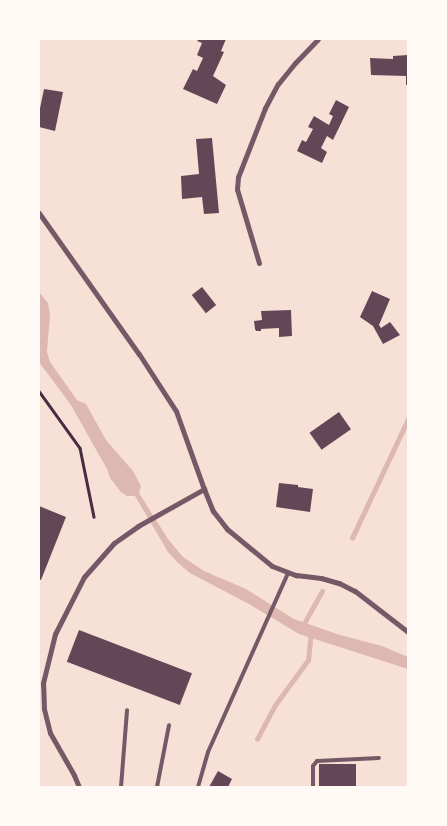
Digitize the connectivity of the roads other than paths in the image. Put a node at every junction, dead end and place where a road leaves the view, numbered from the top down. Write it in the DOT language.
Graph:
graph roads {
  1 [pos="318,39"];
  2 [pos="39,213"];
  3 [pos="259,263"];
  4 [pos="204,489"];
  5 [pos="288,573"];
  6 [pos="408,632"];
  7 [pos="127,710"];
  8 [pos="169,725"];
  9 [pos="379,758"];
  10 [pos="79,787"];
  11 [pos="121,787"];
  12 [pos="157,787"];
  13 [pos="198,787"];
  14 [pos="313,787"];
  1 -- 3 [label="street"];
  2 -- 4 [label="street"];
  4 -- 5 [label="street"];
  4 -- 10 [label="street"];
  5 -- 6 [label="street"];
  5 -- 13 [label="lane"];
  7 -- 11 [label="lane"];
  8 -- 12 [label="lane"];
  9 -- 14 [label="lane"];
}
